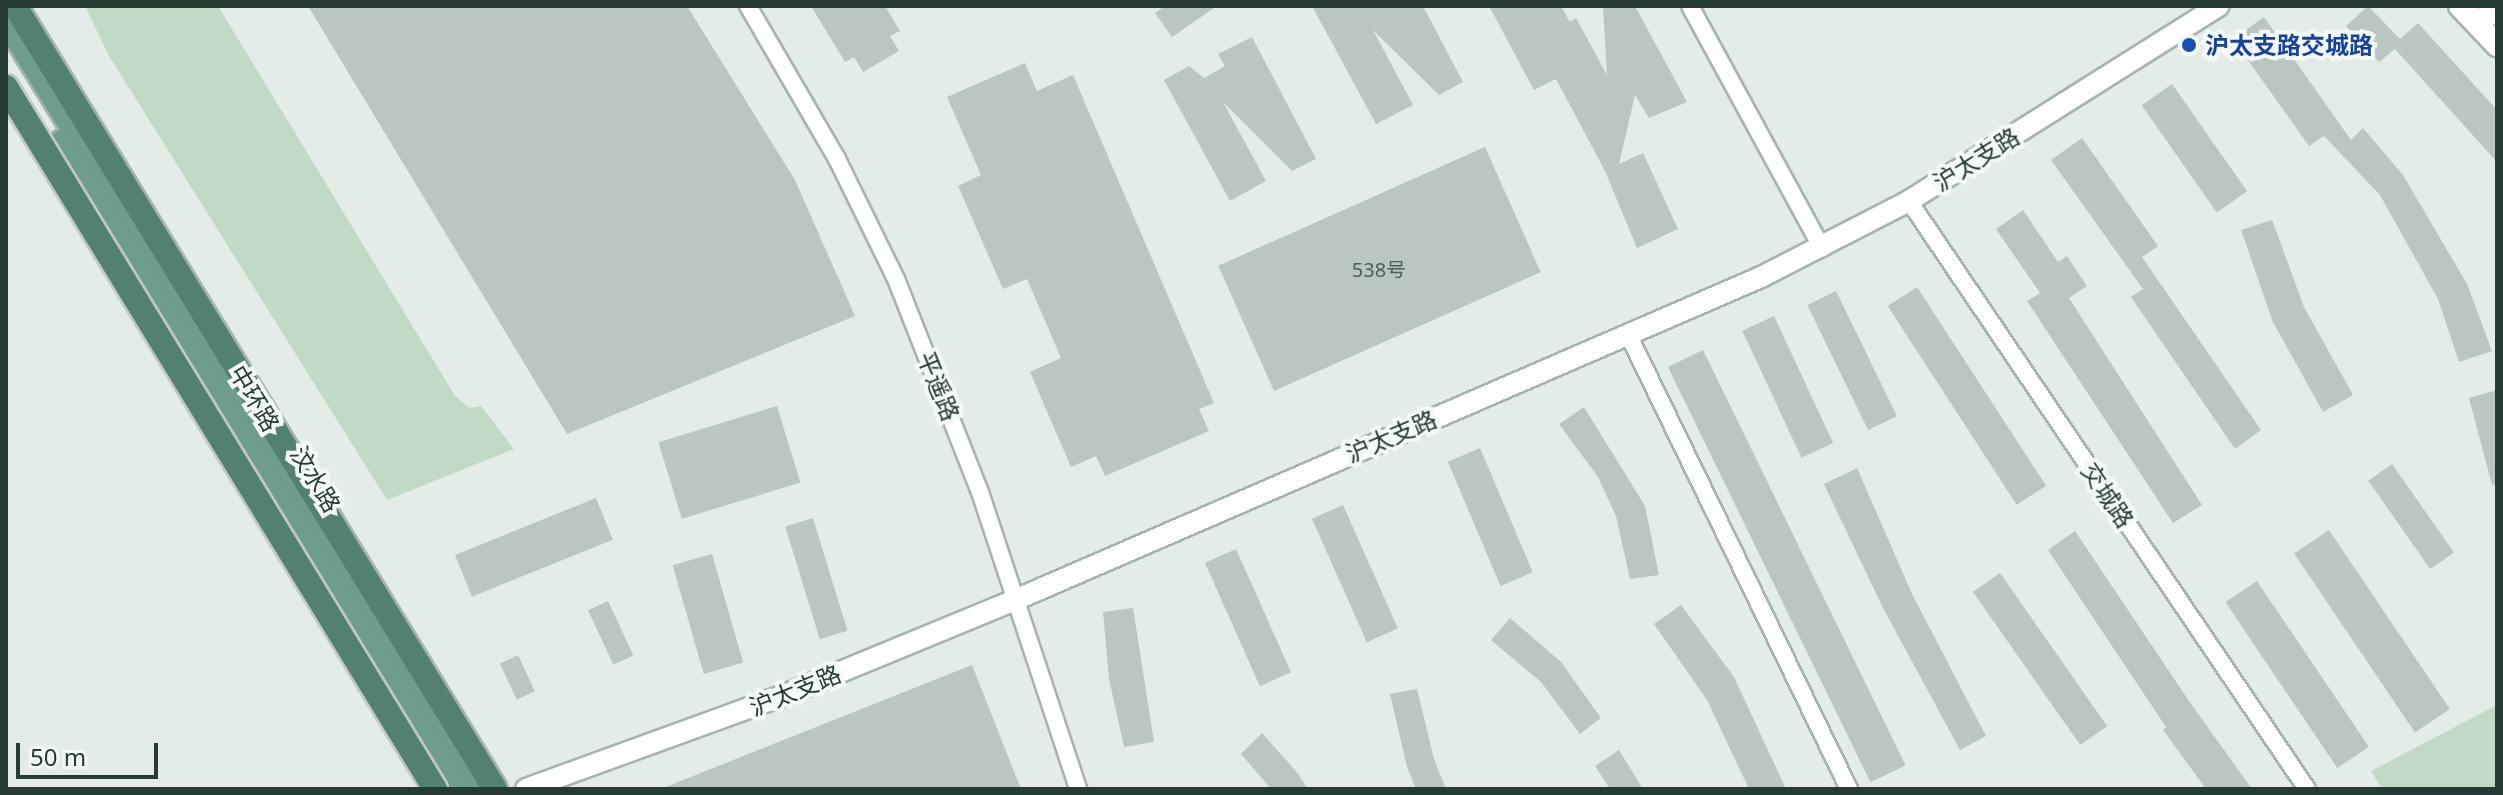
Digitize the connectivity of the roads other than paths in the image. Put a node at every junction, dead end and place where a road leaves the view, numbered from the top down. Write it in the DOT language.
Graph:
graph roads {
  1 [pos="15,6"];
  2 [pos="26,6"];
  3 [pos="748,6"];
  4 [pos="1690,6"];
  5 [pos="2219,6"];
  6 [pos="2460,6"];
  7 [pos="2489,6"];
  8 [pos="2497,14"];
  9 [pos="6,20"];
  10 [pos="2497,45"];
  11 [pos="6,51"];
  12 [pos="6,87"];
  13 [pos="6,107"];
  14 [pos="1909,201"];
  15 [pos="114,227"];
  16 [pos="1822,248"];
  17 [pos="135,318"];
  18 [pos="1628,334"];
  19 [pos="219,454"];
  20 [pos="283,503"];
  21 [pos="1015,600"];
  22 [pos="423,789"];
  23 [pos="435,789"];
  24 [pos="459,789"];
  25 [pos="480,789"];
  26 [pos="495,789"];
  27 [pos="505,789"];
  28 [pos="526,789"];
  29 [pos="1078,789"];
  30 [pos="1849,789"];
  31 [pos="2307,789"];
  1 -- 26 [label="highway, 中环路"];
  2 -- 27 [label="main road, 汶水路"];
  3 -- 21 [label="street, 平遥路"];
  4 -- 16 [label="street"];
  5 -- 14 [label="street, 沪太支路"];
  6 -- 10 [label="main road"];
  7 -- 8 [label="main road"];
  9 -- 25 [label="main road, 汶水路"];
  11 -- 15 [label="main road, 汶水路"];
  12 -- 23 [label="highway, 中环路, bridge"];
  13 -- 17 [label="main road"];
  14 -- 16 [label="street, 沪太支路"];
  14 -- 31 [label="street, 交城路"];
  15 -- 17 [label="main road"];
  15 -- 20 [label="main road, 汶水路"];
  16 -- 18 [label="street, 沪太支路"];
  17 -- 19 [label="main road"];
  18 -- 21 [label="street, 沪太支路"];
  18 -- 30 [label="street"];
  19 -- 20 [label="main road"];
  19 -- 22 [label="main road"];
  20 -- 24 [label="main road, 汶水路"];
  21 -- 28 [label="street, 沪太支路"];
  21 -- 29 [label="street, 平遥路"];
}
